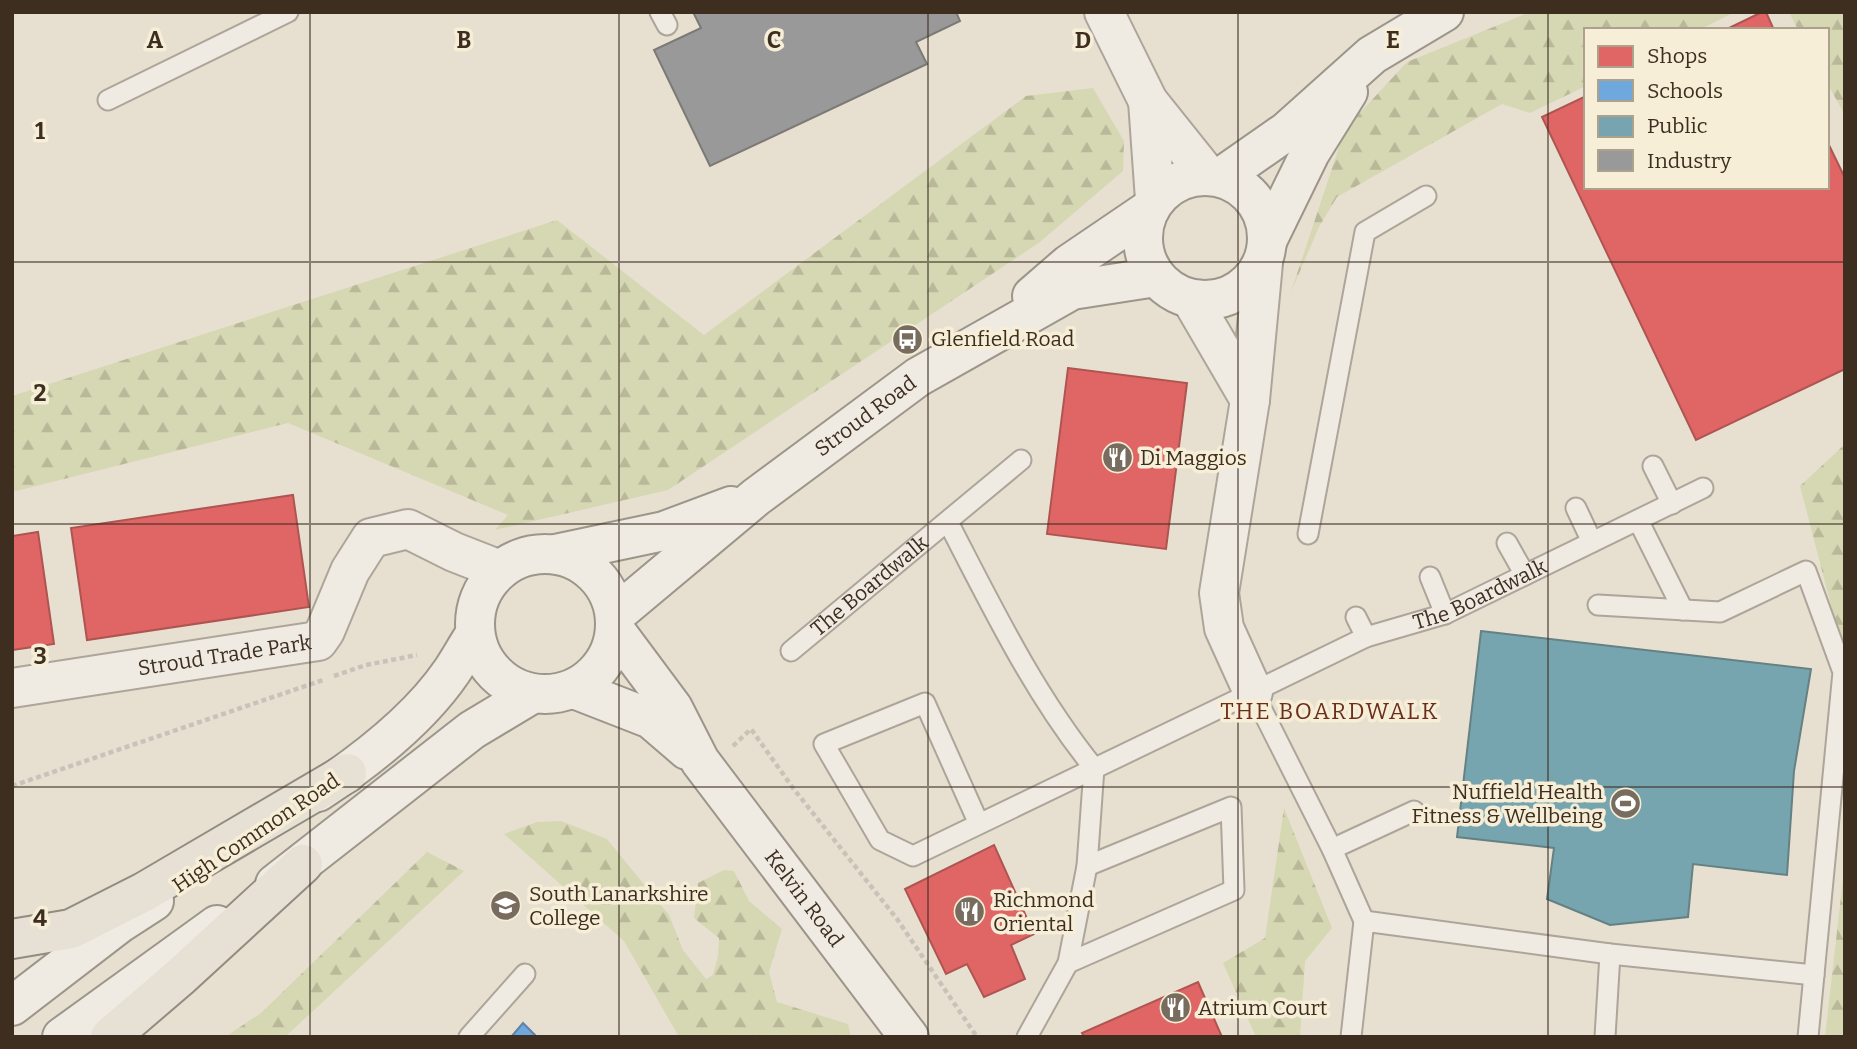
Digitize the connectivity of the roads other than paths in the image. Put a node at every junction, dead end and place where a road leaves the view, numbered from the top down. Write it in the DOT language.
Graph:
graph roads {
  1 [pos="288,12"];
  2 [pos="1104,12"];
  3 [pos="1444,12"];
  4 [pos="1372,55"];
  5 [pos="108,100"];
  6 [pos="1147,101"];
  7 [pos="1215,176"];
  8 [pos="1426,197"];
  9 [pos="1153,205"];
  10 [pos="1266,251"];
  11 [pos="1156,277"];
  12 [pos="1191,299"];
  13 [pos="980,340"];
  14 [pos="1250,400"];
  15 [pos="1021,460"];
  16 [pos="1653,466"];
  17 [pos="1703,488"];
  18 [pos="756,497"];
  19 [pos="1672,503"];
  20 [pos="1576,508"];
  21 [pos="1638,520"];
  22 [pos="948,522"];
  23 [pos="1308,534"];
  24 [pos="1592,542"];
  25 [pos="1507,543"];
  26 [pos="555,554"];
  27 [pos="1525,575"];
  28 [pos="1430,578"];
  29 [pos="490,582"];
  30 [pos="1598,606"];
  31 [pos="1683,610"];
  32 [pos="1445,614"];
  33 [pos="1356,617"];
  34 [pos="615,623"];
  35 [pos="1366,637"];
  36 [pos="471,639"];
  37 [pos="791,651"];
  38 [pos="12,688"];
  39 [pos="574,688"];
  40 [pos="1253,692"];
  41 [pos="532,694"];
  42 [pos="703,766"];
  43 [pos="1094,768"];
  44 [pos="347,773"];
  45 [pos="1414,811"];
  46 [pos="979,824"];
  47 [pos="1332,849"];
  48 [pos="303,864"];
  49 [pos="1087,866"];
  50 [pos="1364,921"];
  51 [pos="12,939"];
  52 [pos="1610,954"];
  53 [pos="1068,963"];
  54 [pos="525,974"];
  55 [pos="1814,975"];
  56 [pos="12,1006"];
  57 [pos="62,1037"];
  58 [pos="110,1037"];
  59 [pos="469,1037"];
  60 [pos="909,1037"];
  61 [pos="1027,1037"];
  62 [pos="1351,1037"];
  63 [pos="1605,1037"];
  64 [pos="1808,1037"];
  1 -- 5 [label="lane"];
  2 -- 6 [label="street"];
  3 -- 4 [label="street"];
  4 -- 7 [label="street"];
  4 -- 10 [label="street"];
  6 -- 7 [label="street"];
  6 -- 9 [label="street"];
  7 -- 9 [label="street"];
  7 -- 10 [label="street"];
  8 -- 23 [label="lane"];
  9 -- 11 [label="street"];
  9 -- 13 [label="street, Stroud Road"];
  10 -- 12 [label="street"];
  10 -- 14 [label="street"];
  11 -- 12 [label="street"];
  11 -- 13 [label="street, Stroud Road"];
  12 -- 14 [label="street"];
  13 -- 18 [label="street, Stroud Road"];
  14 -- 40 [label="street"];
  15 -- 22 [label="lane, The Boardwalk"];
  16 -- 19 [label="lane"];
  17 -- 19 [label="lane, The Boardwalk"];
  18 -- 26 [label="street, Stroud Road"];
  18 -- 34 [label="street, Stroud Road"];
  19 -- 21 [label="lane, The Boardwalk"];
  20 -- 24 [label="lane"];
  21 -- 24 [label="lane, The Boardwalk"];
  21 -- 31 [label="lane"];
  22 -- 37 [label="lane, The Boardwalk"];
  22 -- 43 [label="lane, The Boardwalk"];
  24 -- 27 [label="lane, The Boardwalk"];
  25 -- 27 [label="lane"];
  26 -- 29 [label="street"];
  26 -- 34 [label="street"];
  27 -- 32 [label="lane, The Boardwalk"];
  28 -- 32 [label="lane"];
  29 -- 36 [label="street"];
  29 -- 38 [label="street, Stroud Trade Park"];
  30 -- 31 [label="lane"];
  31 -- 55 [label="lane"];
  32 -- 35 [label="lane, The Boardwalk"];
  33 -- 35 [label="lane"];
  34 -- 39 [label="street"];
  34 -- 42 [label="street, Kelvin Road"];
  35 -- 40 [label="lane, The Boardwalk"];
  36 -- 41 [label="street"];
  36 -- 44 [label="street, High Common Road"];
  39 -- 41 [label="street"];
  39 -- 42 [label="street, Kelvin Road"];
  40 -- 43 [label="lane, The Boardwalk"];
  40 -- 47 [label="lane"];
  41 -- 48 [label="street"];
  42 -- 60 [label="street, Kelvin Road"];
  43 -- 46 [label="lane, The Boardwalk"];
  43 -- 49 [label="lane"];
  44 -- 51 [label="main road"];
  44 -- 56 [label="street, High Common Road"];
  45 -- 47 [label="lane"];
  46 -- 46 [label="lane, The Boardwalk"];
  47 -- 50 [label="lane"];
  48 -- 57 [label="street"];
  48 -- 58 [label="main road"];
  49 -- 53 [label="lane"];
  49 -- 53 [label="lane"];
  50 -- 52 [label="lane"];
  50 -- 62 [label="lane"];
  52 -- 55 [label="lane"];
  52 -- 63 [label="lane"];
  53 -- 61 [label="lane"];
  54 -- 59 [label="lane"];
  55 -- 64 [label="lane"];
}
